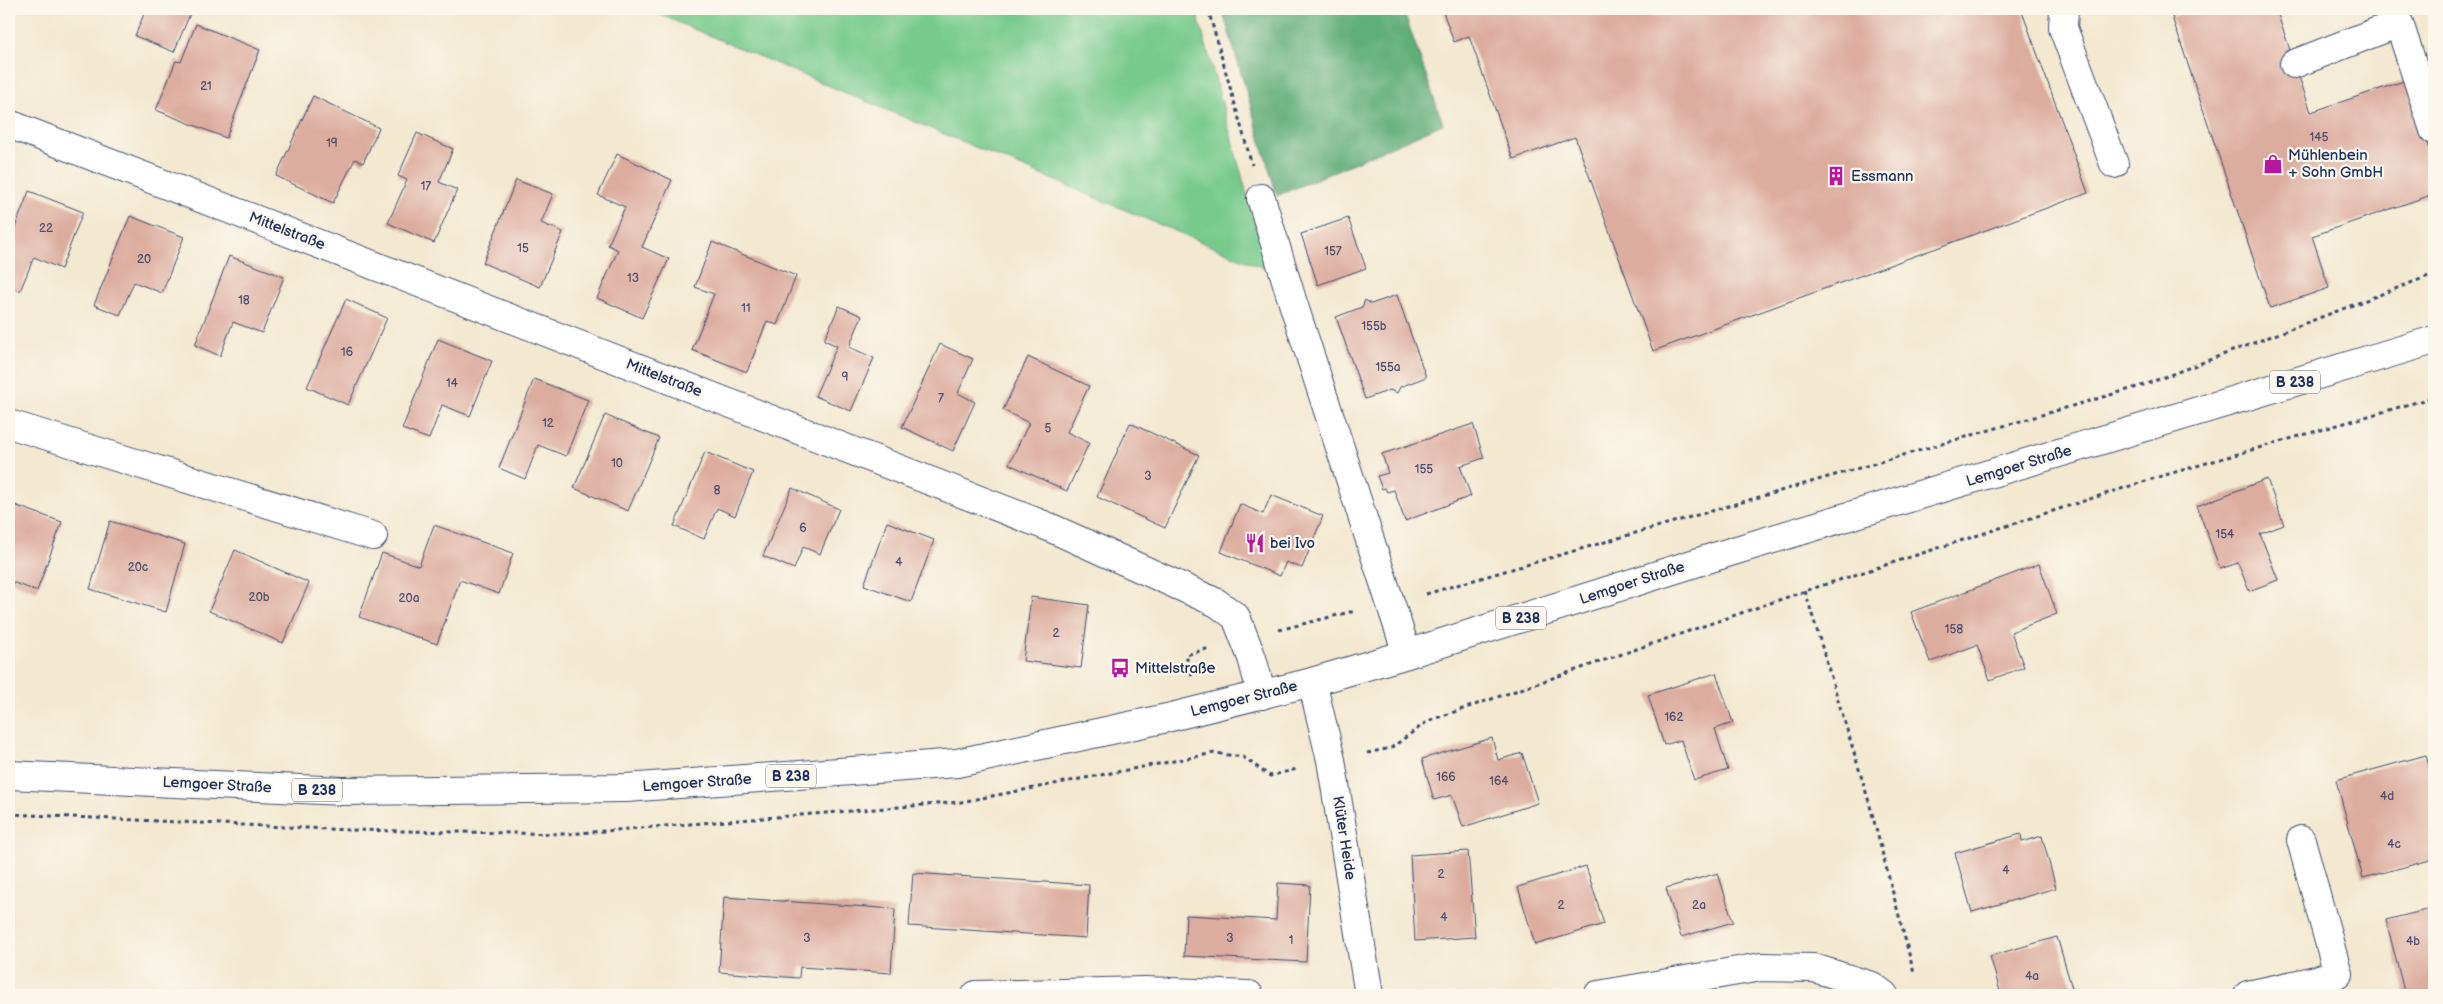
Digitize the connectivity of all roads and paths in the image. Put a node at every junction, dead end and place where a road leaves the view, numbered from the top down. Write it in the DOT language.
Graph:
graph roads {
  1 [pos="1208,9"];
  2 [pos="2064,9"];
  3 [pos="2294,64"];
  4 [pos="9,124"];
  5 [pos="2434,130"];
  6 [pos="2114,164"];
  7 [pos="1261,198"];
  8 [pos="2434,274"];
  9 [pos="2434,340"];
  10 [pos="2434,396"];
  11 [pos="9,424"];
  12 [pos="373,536"];
  13 [pos="1805,591"];
  14 [pos="1420,596"];
  15 [pos="1407,654"];
  16 [pos="1312,682"];
  17 [pos="1262,695"];
  18 [pos="1331,760"];
  19 [pos="9,775"];
  20 [pos="2300,840"];
  21 [pos="1914,976"];
  22 [pos="2305,989"];
  23 [pos="976,995"];
  24 [pos="1249,995"];
  25 [pos="1369,995"];
  26 [pos="1598,995"];
  27 [pos="1884,995"];
  28 [pos="2248,995"];
  1 -- 7 [label="path"];
  2 -- 6 [label="street"];
  3 -- 5 [label="street"];
  4 -- 17 [label="street, Mittelstraße"];
  7 -- 15 [label="street"];
  8 -- 14 [label="path"];
  9 -- 15 [label="street, Lemgoer Straße / B 238"];
  10 -- 13 [label="path"];
  11 -- 12 [label="street"];
  13 -- 18 [label="path"];
  13 -- 21 [label="path"];
  15 -- 16 [label="street, Lemgoer Straße / B 238"];
  16 -- 17 [label="street, Lemgoer Straße / B 238"];
  16 -- 18 [label="street, Klüter Heide"];
  17 -- 19 [label="street, Lemgoer Straße / B 238"];
  18 -- 25 [label="street, Klüter Heide"];
  20 -- 22 [label="street"];
  22 -- 28 [label="street"];
  23 -- 24 [label="street"];
  26 -- 27 [label="street"];
}
